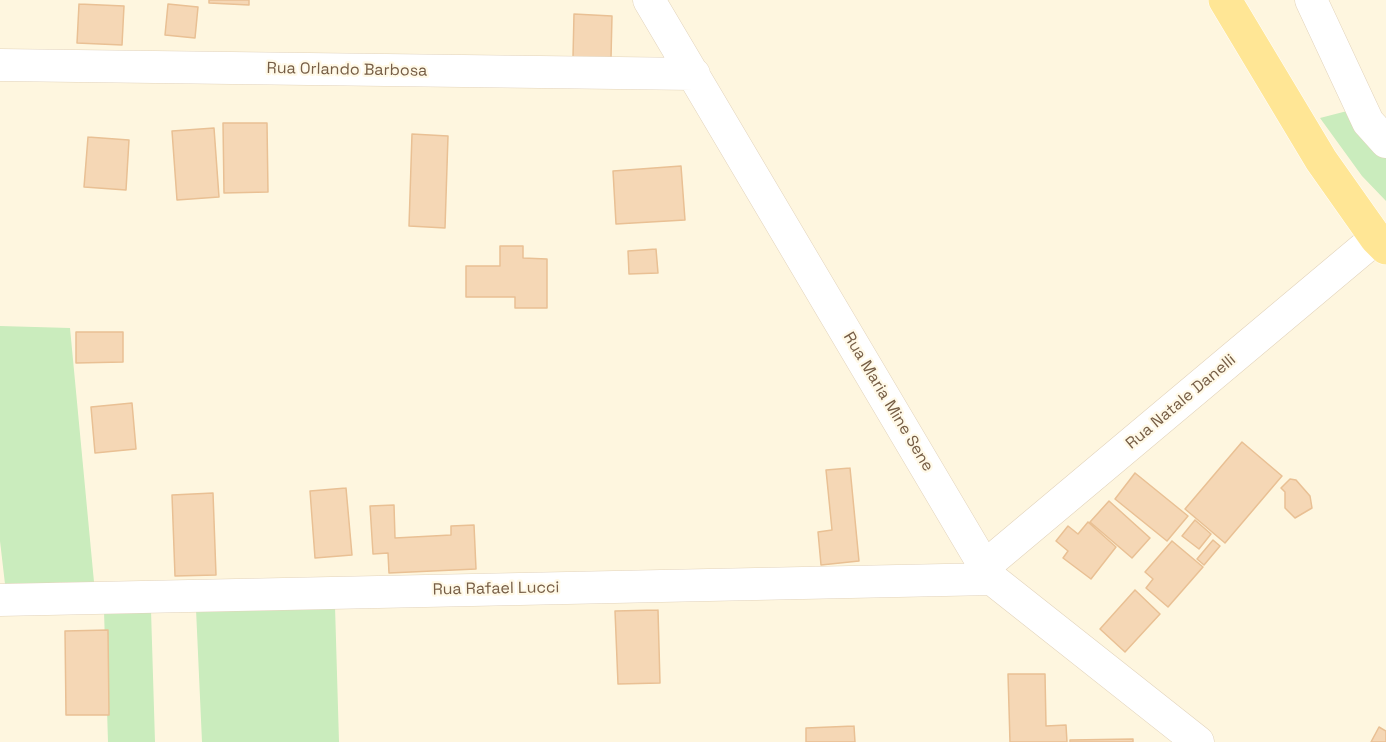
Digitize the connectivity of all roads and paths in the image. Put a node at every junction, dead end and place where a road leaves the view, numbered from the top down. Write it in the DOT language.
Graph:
graph roads {
  1 [pos="650,0"];
  2 [pos="1225,0"];
  3 [pos="1311,0"];
  4 [pos="0,65"];
  5 [pos="694,74"];
  6 [pos="1386,142"];
  7 [pos="1381,243"];
  8 [pos="988,572"];
  9 [pos="0,600"];
  10 [pos="1198,742"];
  1 -- 5 [label="street, Rua Maria Mine Sene"];
  2 -- 7 [label="main road"];
  3 -- 6 [label="street"];
  4 -- 5 [label="street, Rua Orlando Barbosa"];
  5 -- 8 [label="street, Rua Maria Mine Sene"];
  7 -- 8 [label="street, Rua Natale Danelli"];
  8 -- 9 [label="street, Rua Rafael Lucci"];
  8 -- 10 [label="street, Rua Maria Mine Sene"];
}
